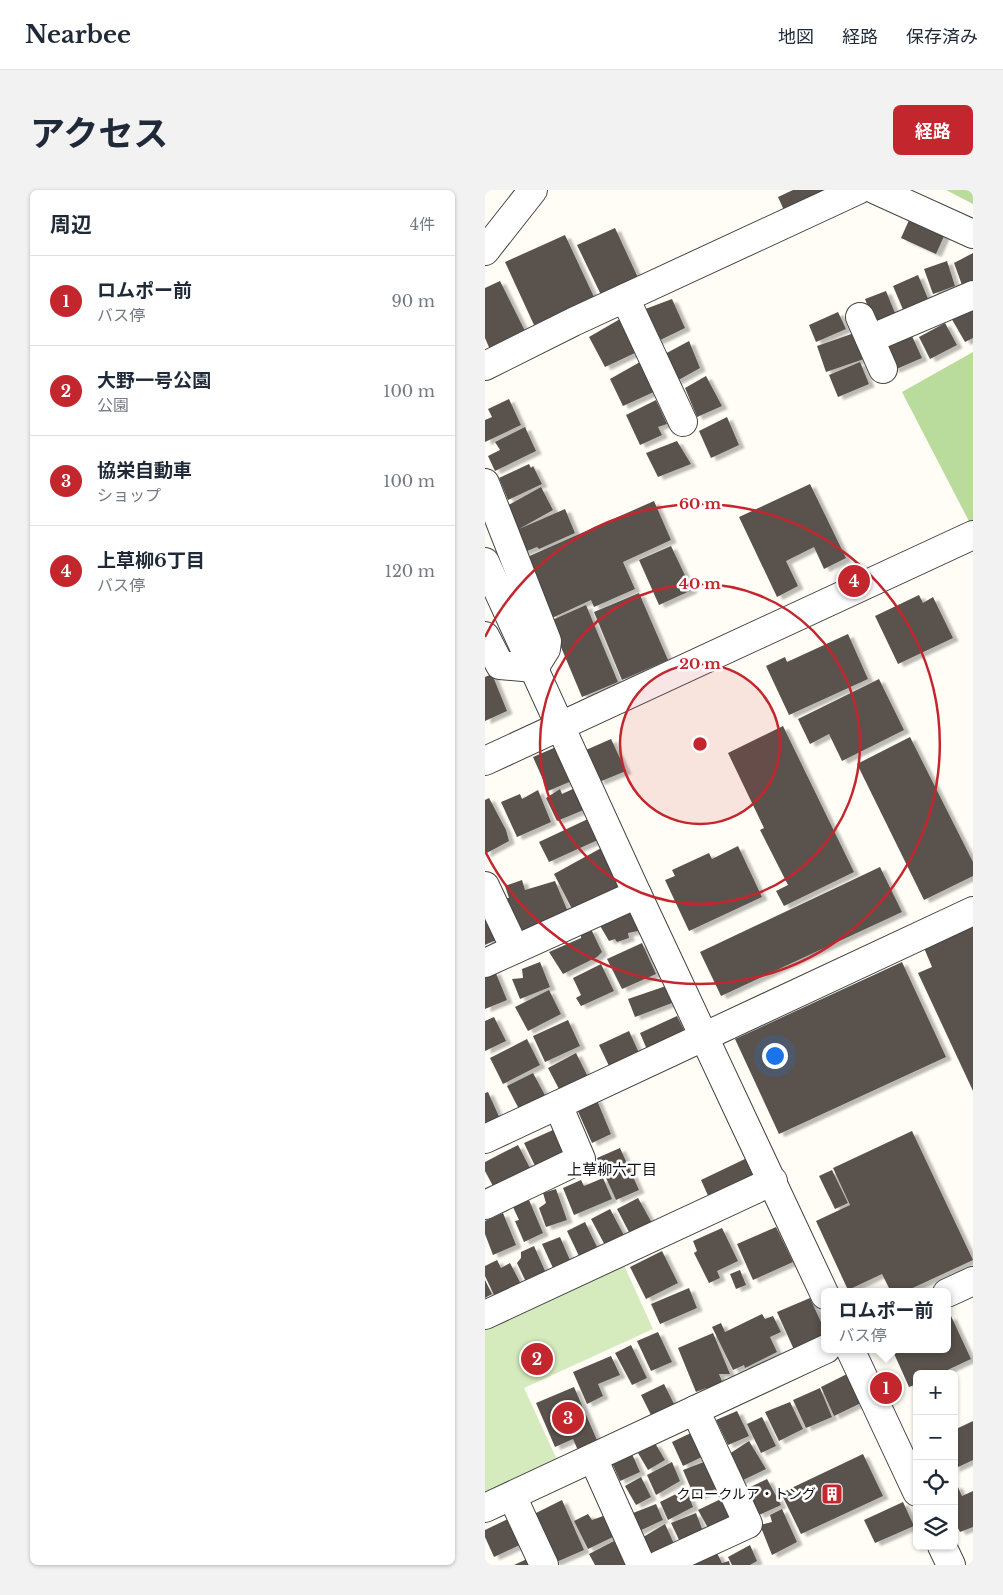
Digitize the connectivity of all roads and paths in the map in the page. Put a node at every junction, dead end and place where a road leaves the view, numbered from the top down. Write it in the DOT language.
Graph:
graph roads {
  1 [pos="533,190"];
  2 [pos="858,190"];
  3 [pos="876,190"];
  4 [pos="973,234"];
  5 [pos="485,251"];
  6 [pos="973,295"];
  7 [pos="625,298"];
  8 [pos="485,366"];
  9 [pos="883,369"];
  10 [pos="683,422"];
  11 [pos="485,483"];
  12 [pos="973,535"];
  13 [pos="485,562"];
  14 [pos="485,636"];
  15 [pos="533,668"];
  16 [pos="561,726"];
  17 [pos="485,762"];
  18 [pos="485,886"];
  19 [pos="637,894"];
  20 [pos="973,911"];
  21 [pos="515,949"];
  22 [pos="485,963"];
  23 [pos="704,1037"];
  24 [pos="558,1105"];
  25 [pos="485,1139"];
  26 [pos="773,1181"];
  27 [pos="485,1205"];
  28 [pos="973,1281"];
  29 [pos="822,1288"];
  30 [pos="951,1291"];
  31 [pos="485,1315"];
  32 [pos="821,1351"];
  33 [pos="852,1353"];
  34 [pos="695,1410"];
  35 [pos="593,1458"];
  36 [pos="913,1483"];
  37 [pos="512,1496"];
  38 [pos="485,1508"];
  39 [pos="944,1550"];
  40 [pos="544,1565"];
  41 [pos="641,1565"];
  42 [pos="659,1565"];
  43 [pos="951,1565"];
  1 -- 5 [label="street"];
  2 -- 7 [label="street"];
  3 -- 4 [label="street"];
  6 -- 9 [label="street"];
  7 -- 8 [label="street"];
  7 -- 10 [label="street"];
  11 -- 15 [label="street"];
  12 -- 16 [label="street"];
  13 -- 15 [label="street"];
  14 -- 15 [label="street"];
  15 -- 16 [label="street"];
  16 -- 17 [label="street"];
  16 -- 19 [label="street"];
  18 -- 21 [label="street"];
  19 -- 21 [label="street"];
  19 -- 23 [label="street"];
  20 -- 23 [label="street"];
  21 -- 22 [label="street"];
  23 -- 24 [label="street"];
  23 -- 26 [label="street"];
  24 -- 25 [label="street"];
  24 -- 27 [label="street"];
  26 -- 29 [label="street"];
  26 -- 31 [label="street"];
  28 -- 30 [label="street"];
  32 -- 34 [label="street"];
  33 -- 36 [label="street"];
  34 -- 35 [label="street"];
  34 -- 42 [label="street"];
  35 -- 37 [label="street"];
  35 -- 41 [label="street"];
  37 -- 38 [label="street"];
  37 -- 40 [label="street"];
  39 -- 43 [label="street"];
}
